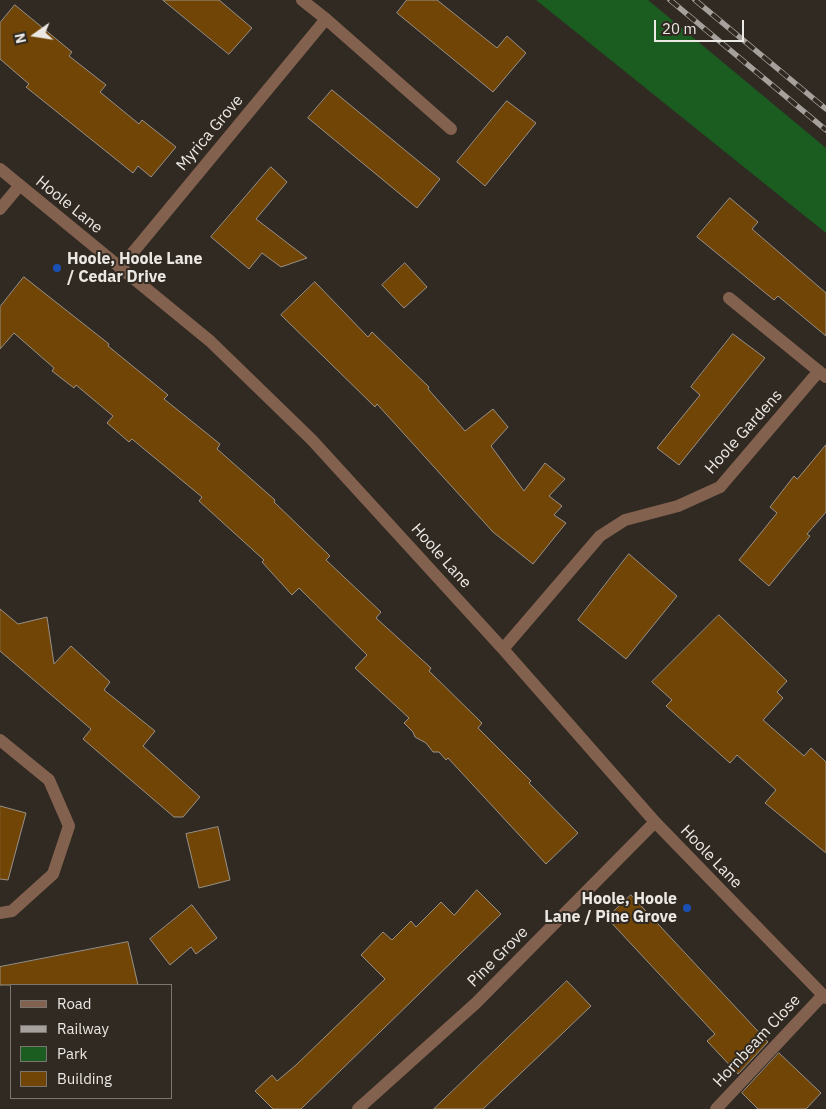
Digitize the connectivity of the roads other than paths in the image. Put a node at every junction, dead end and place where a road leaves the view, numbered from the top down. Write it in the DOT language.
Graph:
graph roads {
  1 [pos="302,0"];
  2 [pos="326,19"];
  3 [pos="451,129"];
  4 [pos="0,170"];
  5 [pos="20,186"];
  6 [pos="0,209"];
  7 [pos="120,268"];
  8 [pos="729,298"];
  9 [pos="823,374"];
  10 [pos="503,649"];
  11 [pos="0,740"];
  12 [pos="654,822"];
  13 [pos="0,913"];
  14 [pos="824,996"];
  15 [pos="358,1109"];
  16 [pos="716,1109"];
  1 -- 2 [label="street"];
  2 -- 3 [label="street"];
  2 -- 7 [label="street, Myrica Grove"];
  4 -- 5 [label="street, Hoole Lane"];
  5 -- 6 [label="street"];
  5 -- 7 [label="street, Hoole Lane"];
  7 -- 10 [label="street, Hoole Lane"];
  8 -- 9 [label="street, Hoole Gardens"];
  9 -- 10 [label="street, Hoole Gardens"];
  10 -- 12 [label="street, Hoole Lane"];
  11 -- 13 [label="street"];
  12 -- 14 [label="street, Hoole Lane"];
  12 -- 15 [label="street, Pine Grove"];
  14 -- 16 [label="street, Hornbeam Close"];
}
